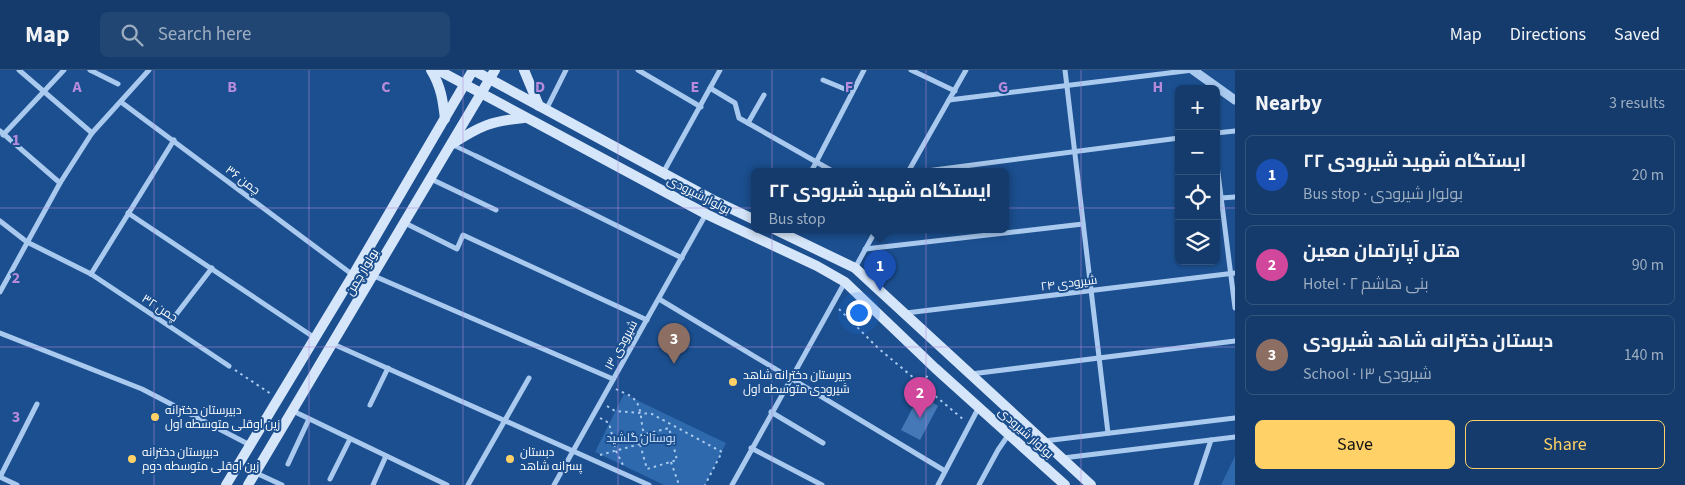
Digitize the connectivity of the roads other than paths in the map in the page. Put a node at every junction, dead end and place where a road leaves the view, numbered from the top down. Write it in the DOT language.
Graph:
graph roads {
  1 [pos="19,70"];
  2 [pos="64,70"];
  3 [pos="90,70"];
  4 [pos="149,70"];
  5 [pos="431,70"];
  6 [pos="438,70"];
  7 [pos="473,70"];
  8 [pos="496,70"];
  9 [pos="524,70"];
  10 [pos="566,70"];
  11 [pos="638,70"];
  12 [pos="720,70"];
  13 [pos="864,70"];
  14 [pos="911,70"];
  15 [pos="966,70"];
  16 [pos="1065,70"];
  17 [pos="1193,70"];
  18 [pos="489,80"];
  19 [pos="823,80"];
  20 [pos="118,84"];
  21 [pos="464,84"];
  22 [pos="1067,86"];
  23 [pos="710,88"];
  24 [pos="955,91"];
  25 [pos="45,92"];
  26 [pos="852,92"];
  27 [pos="481,94"];
  28 [pos="764,94"];
  29 [pos="949,100"];
  30 [pos="1235,100"];
  31 [pos="121,102"];
  32 [pos="700,107"];
  33 [pos="542,108"];
  34 [pos="525,118"];
  35 [pos="445,119"];
  36 [pos="748,124"];
  37 [pos="1235,131"];
  38 [pos="2,133"];
  39 [pos="92,133"];
  40 [pos="1220,133"];
  41 [pos="1175,139"];
  42 [pos="174,140"];
  43 [pos="451,144"];
  44 [pos="1075,152"];
  45 [pos="476,156"];
  46 [pos="816,162"];
  47 [pos="812,168"];
  48 [pos="827,168"];
  49 [pos="910,168"];
  50 [pos="949,168"];
  51 [pos="663,173"];
  52 [pos="1218,175"];
  53 [pos="431,179"];
  54 [pos="60,183"];
  55 [pos="1235,197"];
  56 [pos="1221,198"];
  57 [pos="496,210"];
  58 [pos="128,213"];
  59 [pos="706,214"];
  60 [pos="751,218"];
  61 [pos="0,221"];
  62 [pos="405,223"];
  63 [pos="1083,224"];
  64 [pos="1009,232"];
  65 [pos="785,233"];
  66 [pos="874,233"];
  67 [pos="1005,233"];
  68 [pos="27,242"];
  69 [pos="865,249"];
  70 [pos="682,258"];
  71 [pos="212,268"];
  72 [pos="854,268"];
  73 [pos="1233,273"];
  74 [pos="91,274"];
  75 [pos="353,275"];
  76 [pos="374,276"];
  77 [pos="845,282"];
  78 [pos="1091,290"];
  79 [pos="0,292"];
  80 [pos="659,299"];
  81 [pos="1235,308"];
  82 [pos="905,314"];
  83 [pos="647,320"];
  84 [pos="168,325"];
  85 [pos="0,333"];
  86 [pos="315,339"];
  87 [pos="1235,341"];
  88 [pos="333,344"];
  89 [pos="1100,358"];
  90 [pos="229,366"];
  91 [pos="388,368"];
  92 [pos="970,374"];
  93 [pos="529,378"];
  94 [pos="613,379"];
  95 [pos="790,380"];
  96 [pos="37,404"];
  97 [pos="370,405"];
  98 [pos="978,407"];
  99 [pos="292,411"];
  100 [pos="771,412"];
  101 [pos="1235,418"];
  102 [pos="309,419"];
  103 [pos="504,421"];
  104 [pos="1108,433"];
  105 [pos="1010,434"];
  106 [pos="1235,437"];
  107 [pos="350,439"];
  108 [pos="1211,440"];
  109 [pos="1042,442"];
  110 [pos="823,443"];
  111 [pos="250,445"];
  112 [pos="751,448"];
  113 [pos="573,451"];
  114 [pos="386,456"];
  115 [pos="1060,458"];
  116 [pos="288,464"];
  117 [pos="945,471"];
  118 [pos="256,473"];
  119 [pos="0,477"];
  120 [pos="330,479"];
  121 [pos="17,485"];
  122 [pos="226,485"];
  123 [pos="248,485"];
  124 [pos="282,485"];
  125 [pos="373,485"];
  126 [pos="447,485"];
  127 [pos="468,485"];
  128 [pos="554,485"];
  129 [pos="649,485"];
  130 [pos="732,485"];
  131 [pos="822,485"];
  132 [pos="938,485"];
  133 [pos="979,485"];
  134 [pos="1065,485"];
  135 [pos="1091,485"];
  136 [pos="1196,485"];
  1 -- 25 [label="street"];
  2 -- 25 [label="street"];
  3 -- 20 [label="street"];
  4 -- 31 [label="street"];
  5 -- 35 [label="main road"];
  6 -- 21 [label="main road, بولوار شیرودی"];
  7 -- 18 [label="main road, بولوار شیرودی"];
  7 -- 21 [label="main road, بولوار چمن"];
  8 -- 18 [label="main road, بولوار چمن"];
  9 -- 33 [label="main road"];
  10 -- 33 [label="street"];
  11 -- 32 [label="street"];
  12 -- 23 [label="street"];
  13 -- 26 [label="street"];
  14 -- 24 [label="street"];
  15 -- 24 [label="street"];
  16 -- 22 [label="street"];
  17 -- 22 [label="street"];
  17 -- 30 [label="street"];
  18 -- 27 [label="main road, بولوار چمن"];
  18 -- 33 [label="main road, بولوار شیرودی"];
  19 -- 26 [label="street"];
  21 -- 27 [label="main road, بولوار شیرودی"];
  21 -- 35 [label="main road, بولوار چمن"];
  22 -- 29 [label="street"];
  22 -- 44 [label="street"];
  23 -- 32 [label="street"];
  23 -- 36 [label="street"];
  24 -- 29 [label="street"];
  25 -- 38 [label="street"];
  25 -- 39 [label="street"];
  26 -- 46 [label="street"];
  27 -- 34 [label="main road, بولوار شیرودی"];
  27 -- 43 [label="main road, بولوار چمن"];
  28 -- 36 [label="street"];
  29 -- 49 [label="street"];
  31 -- 39 [label="street"];
  31 -- 42 [label="street, چمن ۳۶"];
  32 -- 51 [label="street"];
  33 -- 51 [label="main road, بولوار شیرودی"];
  34 -- 43 [label="main road"];
  34 -- 59 [label="main road, بولوار شیرودی"];
  35 -- 75 [label="main road, بولوار چمن"];
  36 -- 46 [label="street"];
  37 -- 40 [label="street"];
  38 -- 54 [label="street"];
  39 -- 54 [label="street"];
  41 -- 44 [label="street"];
  42 -- 58 [label="street"];
  42 -- 75 [label="street, چمن ۳۶"];
  43 -- 45 [label="street"];
  43 -- 53 [label="main road, بولوار چمن"];
  44 -- 50 [label="street"];
  44 -- 63 [label="street"];
  45 -- 70 [label="street"];
  46 -- 47 [label="street"];
  46 -- 48 [label="street"];
  51 -- 60 [label="main road, بولوار شیرودی"];
  52 -- 56 [label="street"];
  53 -- 57 [label="street"];
  53 -- 62 [label="main road, بولوار چمن"];
  54 -- 68 [label="street"];
  55 -- 56 [label="street"];
  56 -- 73 [label="street"];
  58 -- 71 [label="street"];
  58 -- 74 [label="street"];
  59 -- 70 [label="street, شیرودی ۱۳"];
  59 -- 77 [label="main road, بولوار شیرودی"];
  61 -- 68 [label="street, چمن ۳۲"];
  62 -- 76 [label="main road, بولوار چمن"];
  62 -- 83 [label="street"];
  63 -- 64 [label="street"];
  63 -- 78 [label="street"];
  65 -- 72 [label="main road, بولوار شیرودی"];
  66 -- 69 [label="street"];
  67 -- 69 [label="street"];
  68 -- 74 [label="street, چمن ۳۲"];
  68 -- 79 [label="street"];
  69 -- 72 [label="street"];
  70 -- 80 [label="street, شیرودی ۱۳"];
  71 -- 84 [label="street"];
  71 -- 86 [label="street"];
  72 -- 82 [label="main road, بولوار شیرودی"];
  73 -- 78 [label="street, شیرودی ۲۴"];
  73 -- 81 [label="street"];
  74 -- 84 [label="street, چمن ۳۲"];
  75 -- 86 [label="main road, بولوار چمن"];
  76 -- 88 [label="main road, بولوار چمن"];
  76 -- 94 [label="street"];
  77 -- 95 [label="street"];
  77 -- 98 [label="main road, بولوار شیرودی"];
  78 -- 82 [label="street, شیرودی ۲۴"];
  78 -- 89 [label="street"];
  80 -- 83 [label="street, شیرودی ۱۳"];
  80 -- 95 [label="street"];
  82 -- 92 [label="main road, بولوار شیرودی"];
  83 -- 94 [label="street, شیرودی ۱۳"];
  84 -- 90 [label="street, چمن ۳۲"];
  85 -- 111 [label="street"];
  86 -- 111 [label="main road, بولوار چمن"];
  87 -- 89 [label="street"];
  88 -- 91 [label="street"];
  88 -- 99 [label="main road, بولوار چمن"];
  89 -- 92 [label="street"];
  89 -- 104 [label="street"];
  91 -- 97 [label="street"];
  91 -- 103 [label="street"];
  92 -- 109 [label="main road, بولوار شیرودی"];
  93 -- 103 [label="street"];
  94 -- 113 [label="street, شیرودی ۱۳"];
  95 -- 100 [label="street"];
  95 -- 117 [label="street"];
  96 -- 119 [label="street"];
  98 -- 105 [label="main road, بولوار شیرودی"];
  98 -- 117 [label="street"];
  99 -- 102 [label="street"];
  99 -- 118 [label="main road, بولوار چمن"];
  100 -- 110 [label="street"];
  100 -- 112 [label="street"];
  101 -- 104 [label="street"];
  102 -- 107 [label="street"];
  102 -- 116 [label="street"];
  103 -- 113 [label="street"];
  103 -- 127 [label="street"];
  104 -- 109 [label="street"];
  105 -- 133 [label="street"];
  105 -- 134 [label="main road, بولوار شیرودی"];
  106 -- 108 [label="street"];
  107 -- 114 [label="street"];
  107 -- 120 [label="street"];
  108 -- 115 [label="street"];
  108 -- 136 [label="street"];
  109 -- 115 [label="main road, بولوار شیرودی"];
  111 -- 122 [label="main road, بولوار چمن"];
  112 -- 130 [label="street"];
  112 -- 131 [label="street"];
  113 -- 128 [label="street, شیرودی ۱۳"];
  113 -- 129 [label="street"];
  114 -- 125 [label="street"];
  114 -- 126 [label="street"];
  115 -- 135 [label="main road, بولوار شیرودی"];
  117 -- 132 [label="street"];
  118 -- 123 [label="main road, بولوار چمن"];
  118 -- 124 [label="street"];
  119 -- 121 [label="street"];
}
